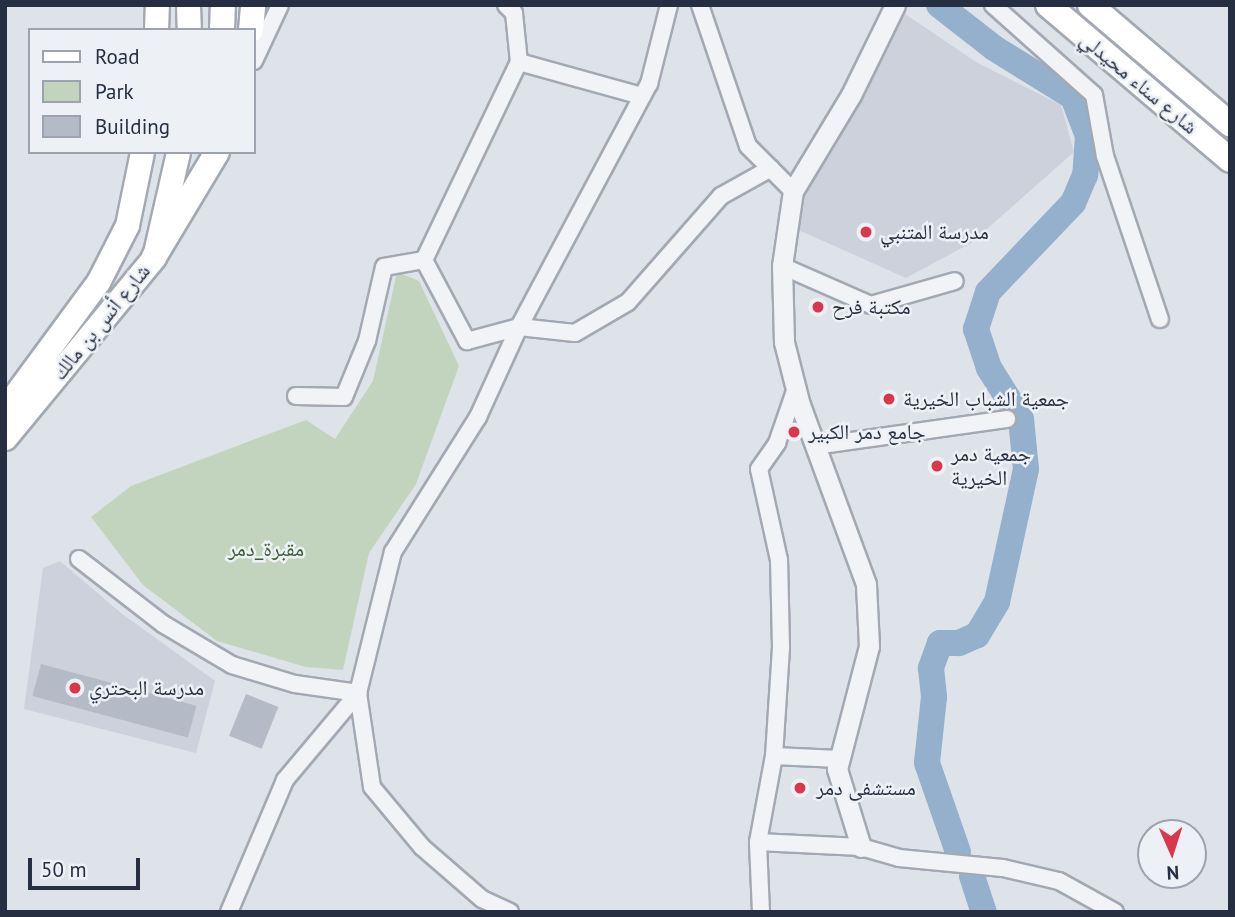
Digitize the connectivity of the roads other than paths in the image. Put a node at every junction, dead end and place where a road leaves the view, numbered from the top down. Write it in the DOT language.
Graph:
graph roads {
  1 [pos="157,5"];
  2 [pos="188,5"];
  3 [pos="223,5"];
  4 [pos="253,5"];
  5 [pos="280,5"];
  6 [pos="506,5"];
  7 [pos="669,5"];
  8 [pos="700,5"];
  9 [pos="895,5"];
  10 [pos="993,5"];
  11 [pos="1048,5"];
  12 [pos="1090,5"];
  13 [pos="156,28"];
  14 [pos="189,28"];
  15 [pos="222,28"];
  16 [pos="251,28"];
  17 [pos="256,57"];
  18 [pos="519,62"];
  19 [pos="642,96"];
  20 [pos="1230,124"];
  21 [pos="142,154"];
  22 [pos="178,154"];
  23 [pos="207,154"];
  24 [pos="216,154"];
  25 [pos="1230,160"];
  26 [pos="771,168"];
  27 [pos="202,178"];
  28 [pos="793,191"];
  29 [pos="154,257"];
  30 [pos="425,260"];
  31 [pos="782,266"];
  32 [pos="955,281"];
  33 [pos="1160,319"];
  34 [pos="519,327"];
  35 [pos="66,331"];
  36 [pos="85,345"];
  37 [pos="796,388"];
  38 [pos="296,396"];
  39 [pos="5,408"];
  40 [pos="1007,419"];
  41 [pos="5,438"];
  42 [pos="815,446"];
  43 [pos="79,559"];
  44 [pos="358,693"];
  45 [pos="774,756"];
  46 [pos="839,759"];
  47 [pos="758,842"];
  48 [pos="861,847"];
  49 [pos="229,912"];
  50 [pos="510,912"];
  51 [pos="761,912"];
  52 [pos="1115,912"];
  1 -- 13 [label="main road"];
  2 -- 14 [label="main road"];
  3 -- 15 [label="main road"];
  4 -- 16 [label="main road"];
  5 -- 17 [label="street"];
  6 -- 18 [label="street"];
  7 -- 19 [label="street"];
  8 -- 26 [label="street"];
  9 -- 28 [label="street"];
  10 -- 33 [label="street"];
  11 -- 25 [label="main road, شارع سناء محيدلي"];
  12 -- 20 [label="main road"];
  18 -- 19 [label="street"];
  18 -- 30 [label="street"];
  19 -- 34 [label="street"];
  21 -- 35 [label="main road, شارع أنس بن مالك"];
  22 -- 29 [label="main road, شارع أنس بن مالك"];
  23 -- 27 [label="main road"];
  24 -- 27 [label="main road"];
  26 -- 28 [label="street"];
  26 -- 34 [label="street"];
  27 -- 29 [label="main road"];
  28 -- 31 [label="street"];
  29 -- 36 [label="main road, شارع أنس بن مالك"];
  30 -- 34 [label="street"];
  30 -- 38 [label="street"];
  31 -- 32 [label="street"];
  31 -- 37 [label="street"];
  34 -- 44 [label="street"];
  35 -- 36 [label="main road"];
  35 -- 39 [label="main road, شارع أنس بن مالك"];
  36 -- 41 [label="main road, شارع أنس بن مالك"];
  37 -- 42 [label="street"];
  37 -- 45 [label="street"];
  40 -- 42 [label="street"];
  42 -- 46 [label="street"];
  43 -- 44 [label="street"];
  44 -- 49 [label="street"];
  44 -- 50 [label="street"];
  45 -- 46 [label="street"];
  45 -- 47 [label="street"];
  46 -- 48 [label="street"];
  47 -- 48 [label="street"];
  47 -- 51 [label="street"];
  48 -- 52 [label="street"];
}
